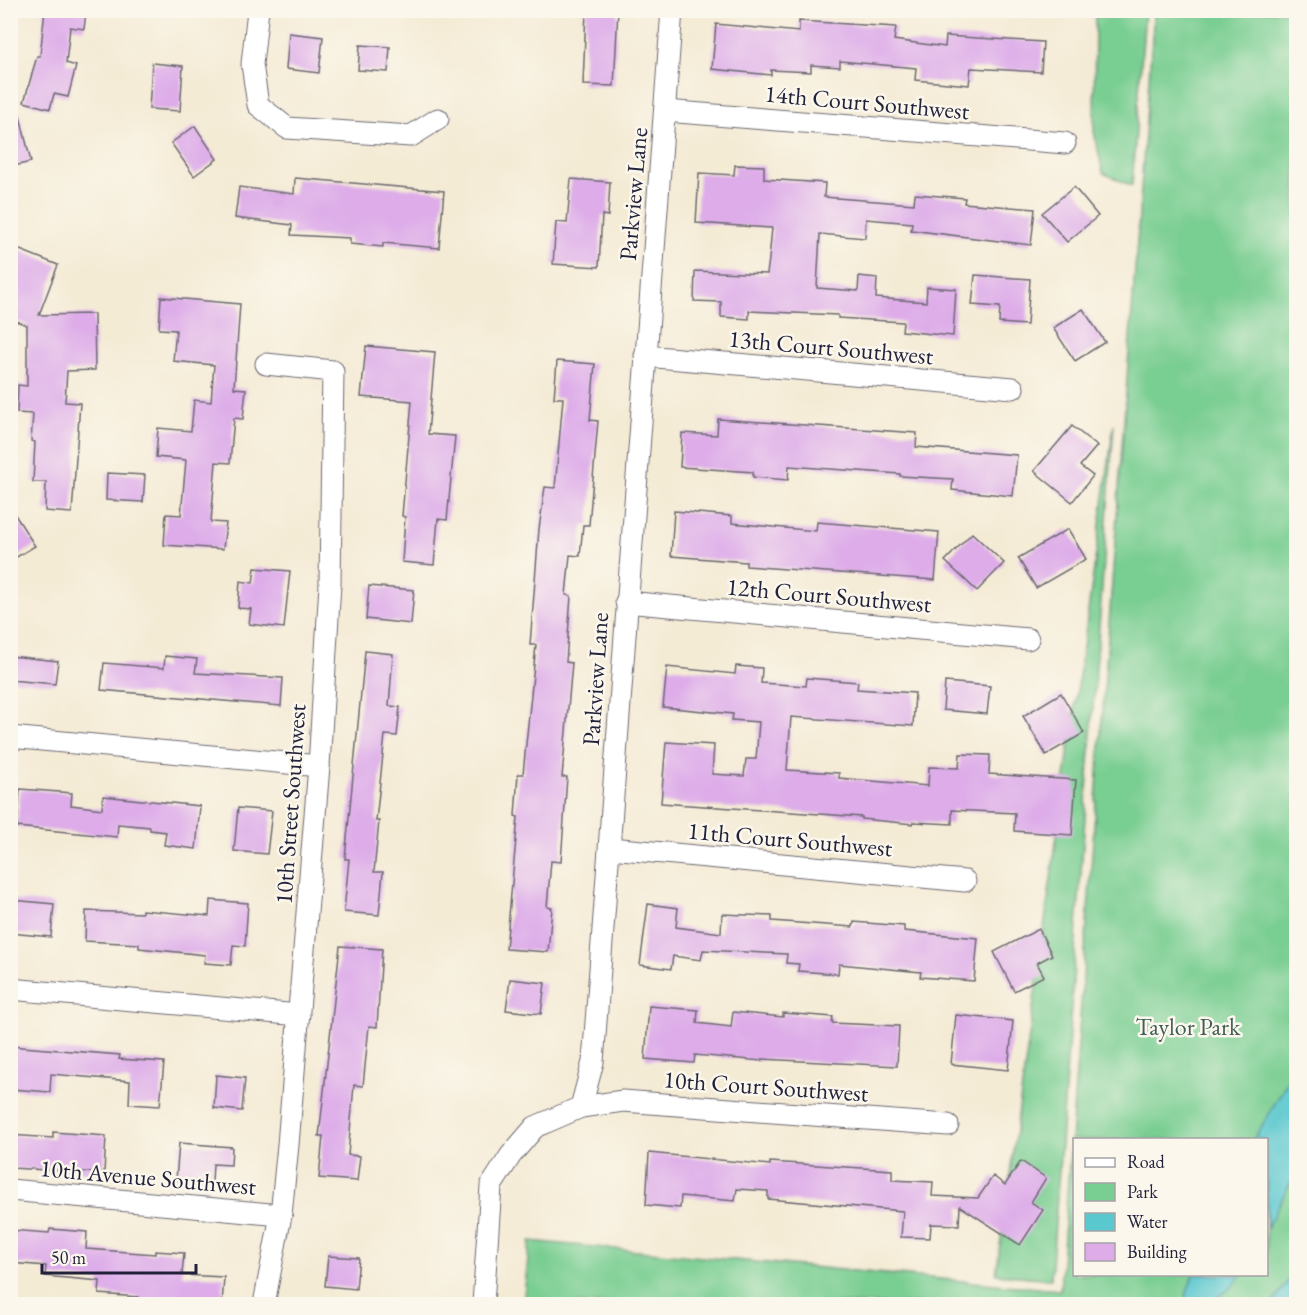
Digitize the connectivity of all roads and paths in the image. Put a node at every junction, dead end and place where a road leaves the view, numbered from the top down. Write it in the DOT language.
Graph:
graph roads {
  1 [pos="258,10"];
  2 [pos="672,10"];
  3 [pos="666,111"];
  4 [pos="438,118"];
  5 [pos="1065,143"];
  6 [pos="645,356"];
  7 [pos="266,363"];
  8 [pos="1013,388"];
  9 [pos="626,602"];
  10 [pos="1028,639"];
  11 [pos="10,737"];
  12 [pos="319,766"];
  13 [pos="610,848"];
  14 [pos="965,880"];
  15 [pos="10,989"];
  16 [pos="299,1015"];
  17 [pos="581,1107"];
  18 [pos="948,1125"];
  19 [pos="10,1190"];
  20 [pos="281,1215"];
  21 [pos="264,1305"];
  22 [pos="483,1305"];
  1 -- 4 [label="street"];
  2 -- 3 [label="street, Parkview Lane"];
  3 -- 5 [label="street, 14th Court Southwest"];
  3 -- 6 [label="street, Parkview Lane"];
  6 -- 8 [label="street, 13th Court Southwest"];
  6 -- 9 [label="street, Parkview Lane"];
  7 -- 12 [label="street, 10th Street Southwest"];
  9 -- 10 [label="street, 12th Court Southwest"];
  9 -- 13 [label="street, Parkview Lane"];
  11 -- 12 [label="street"];
  12 -- 16 [label="street, 10th Street Southwest"];
  13 -- 14 [label="street, 11th Court Southwest"];
  13 -- 17 [label="street, Parkview Lane"];
  15 -- 16 [label="street"];
  16 -- 20 [label="street, 10th Street Southwest"];
  17 -- 18 [label="street, 10th Court Southwest"];
  17 -- 22 [label="street"];
  19 -- 20 [label="street, 10th Avenue Southwest"];
  20 -- 21 [label="street, 10th Street Southwest"];
}
